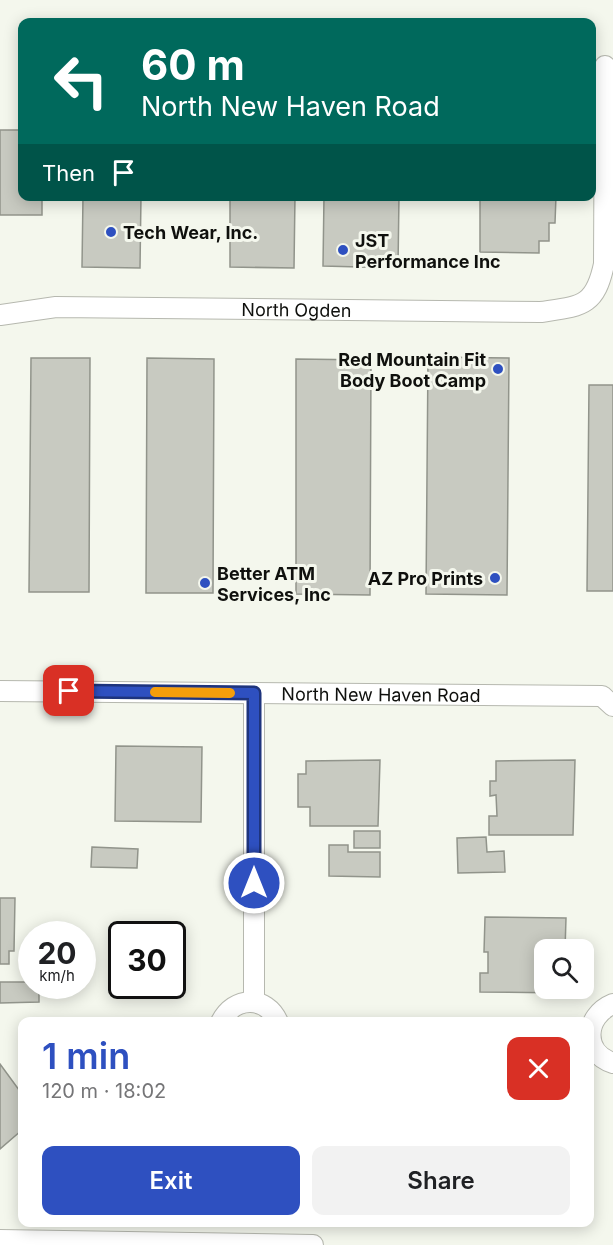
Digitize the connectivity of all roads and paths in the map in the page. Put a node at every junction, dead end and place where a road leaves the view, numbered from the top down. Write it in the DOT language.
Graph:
graph roads {
  1 [pos="605,66"];
  2 [pos="0,315"];
  3 [pos="0,691"];
  4 [pos="254,693"];
  5 [pos="613,706"];
  6 [pos="254,1001"];
  7 [pos="613,1004"];
  8 [pos="224,1017"];
  9 [pos="276,1017"];
  10 [pos="594,1019"];
  11 [pos="594,1048"];
  12 [pos="613,1063"];
  13 [pos="0,1240"];
  14 [pos="313,1245"];
  1 -- 2 [label="street, North Ogden"];
  3 -- 4 [label="street, North New Haven Road"];
  4 -- 5 [label="street, North New Haven Road"];
  4 -- 6 [label="street"];
  6 -- 8 [label="street"];
  6 -- 9 [label="street"];
  7 -- 10 [label="street"];
  11 -- 12 [label="street"];
  13 -- 14 [label="street"];
}
